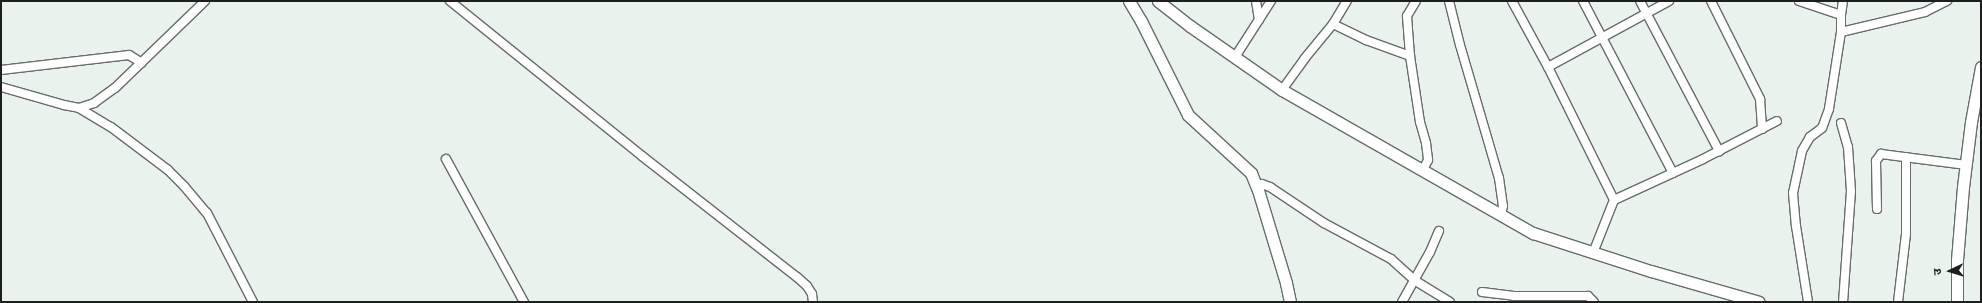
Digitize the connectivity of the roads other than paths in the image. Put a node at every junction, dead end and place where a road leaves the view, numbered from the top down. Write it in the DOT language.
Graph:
graph roads {
  1 [pos="205,1"];
  2 [pos="450,1"];
  3 [pos="1129,1"];
  4 [pos="1158,1"];
  5 [pos="1256,1"];
  6 [pos="1271,1"];
  7 [pos="1347,1"];
  8 [pos="1416,1"];
  9 [pos="1449,1"];
  10 [pos="1512,1"];
  11 [pos="1582,1"];
  12 [pos="1640,1"];
  13 [pos="1669,1"];
  14 [pos="1711,1"];
  15 [pos="1799,1"];
  16 [pos="1843,1"];
  17 [pos="1947,1"];
  18 [pos="1647,13"];
  19 [pos="1842,15"];
  20 [pos="1259,20"];
  21 [pos="1333,24"];
  22 [pos="1841,32"];
  23 [pos="1603,37"];
  24 [pos="1410,56"];
  25 [pos="1235,57"];
  26 [pos="142,63"];
  27 [pos="1548,67"];
  28 [pos="1981,67"];
  29 [pos="1,70"];
  30 [pos="1,87"];
  31 [pos="1282,90"];
  32 [pos="79,108"];
  33 [pos="1777,121"];
  34 [pos="1841,123"];
  35 [pos="1762,129"];
  36 [pos="1719,151"];
  37 [pos="1906,157"];
  38 [pos="446,159"];
  39 [pos="1966,165"];
  40 [pos="1423,170"];
  41 [pos="1673,173"];
  42 [pos="1262,184"];
  43 [pos="1614,200"];
  44 [pos="1877,209"];
  45 [pos="1501,215"];
  46 [pos="1439,231"];
  47 [pos="1593,252"];
  48 [pos="1414,280"];
  49 [pos="1482,292"];
  50 [pos="252,302"];
  51 [pos="524,302"];
  52 [pos="813,302"];
  53 [pos="1291,302"];
  54 [pos="1402,302"];
  55 [pos="1450,302"];
  56 [pos="1594,302"];
  57 [pos="1759,302"];
  58 [pos="1808,302"];
  59 [pos="1843,302"];
  60 [pos="1898,302"];
  61 [pos="1957,302"];
  1 -- 26 [label="street"];
  2 -- 52 [label="street"];
  3 -- 53 [label="street"];
  4 -- 25 [label="street"];
  5 -- 20 [label="street"];
  6 -- 20 [label="street"];
  7 -- 21 [label="street"];
  8 -- 24 [label="street"];
  9 -- 45 [label="street"];
  10 -- 27 [label="street"];
  11 -- 23 [label="street"];
  12 -- 18 [label="street"];
  13 -- 18 [label="street"];
  14 -- 35 [label="street"];
  15 -- 19 [label="street"];
  16 -- 19 [label="street"];
  17 -- 22 [label="street"];
  18 -- 23 [label="street"];
  18 -- 36 [label="street"];
  19 -- 22 [label="street"];
  20 -- 25 [label="street"];
  21 -- 24 [label="street"];
  21 -- 31 [label="street"];
  22 -- 58 [label="street"];
  23 -- 27 [label="street"];
  23 -- 41 [label="street"];
  24 -- 40 [label="street"];
  25 -- 31 [label="street"];
  26 -- 29 [label="street"];
  26 -- 32 [label="street"];
  27 -- 43 [label="street"];
  28 -- 39 [label="street"];
  30 -- 32 [label="street"];
  31 -- 40 [label="street"];
  32 -- 50 [label="street"];
  33 -- 35 [label="street"];
  34 -- 59 [label="street"];
  35 -- 36 [label="street"];
  36 -- 41 [label="street"];
  37 -- 39 [label="street"];
  37 -- 44 [label="street"];
  37 -- 60 [label="street"];
  38 -- 51 [label="street"];
  39 -- 61 [label="street"];
  40 -- 45 [label="street"];
  41 -- 43 [label="street"];
  42 -- 48 [label="street"];
  43 -- 47 [label="street"];
  45 -- 47 [label="street"];
  46 -- 48 [label="street"];
  47 -- 57 [label="street"];
  48 -- 54 [label="street"];
  48 -- 55 [label="street"];
  49 -- 56 [label="street"];
}
